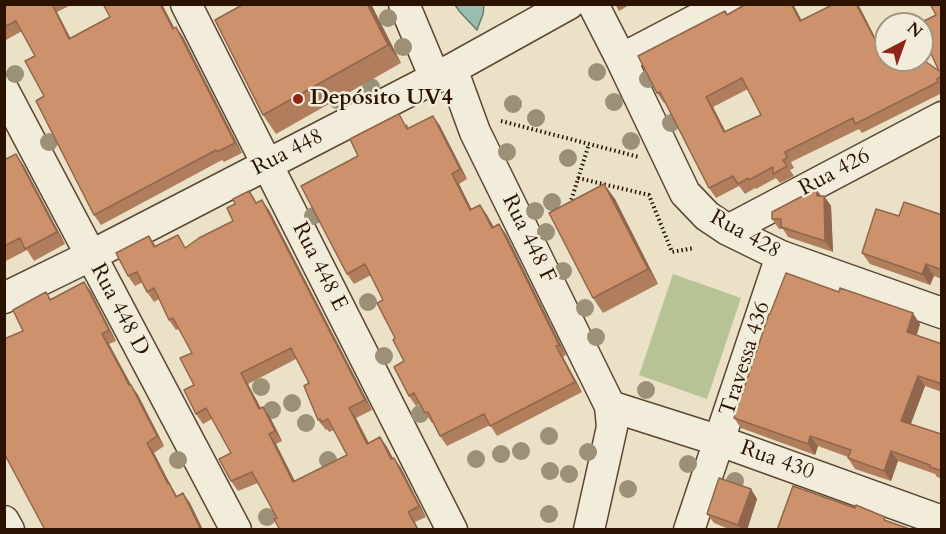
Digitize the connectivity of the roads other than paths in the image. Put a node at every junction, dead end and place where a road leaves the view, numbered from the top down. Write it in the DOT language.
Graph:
graph roads {
  1 [pos="186,4"];
  2 [pos="404,4"];
  3 [pos="569,4"];
  4 [pos="593,4"];
  5 [pos="726,4"];
  6 [pos="621,58"];
  7 [pos="444,73"];
  8 [pos="4,91"];
  9 [pos="942,117"];
  10 [pos="267,164"];
  11 [pos="728,230"];
  12 [pos="90,256"];
  13 [pos="781,256"];
  14 [pos="4,298"];
  15 [pos="942,313"];
  16 [pos="610,406"];
  17 [pos="720,441"];
  18 [pos="4,521"];
  19 [pos="942,521"];
  20 [pos="9,530"];
  21 [pos="236,530"];
  22 [pos="452,530"];
  23 [pos="589,530"];
  24 [pos="689,530"];
  1 -- 10 [label="street, Rua 448 E"];
  2 -- 7 [label="street, Rua 448 F"];
  3 -- 7 [label="street, Rua 448"];
  4 -- 6 [label="street, Rua 428"];
  5 -- 6 [label="street"];
  6 -- 11 [label="street, Rua 428"];
  7 -- 10 [label="street, Rua 448"];
  7 -- 16 [label="street, Rua 448 F"];
  8 -- 12 [label="street, Rua 448 D"];
  9 -- 11 [label="street, Rua 426"];
  10 -- 12 [label="street, Rua 448"];
  10 -- 22 [label="street, Rua 448 E"];
  11 -- 13 [label="street, Rua 428"];
  12 -- 14 [label="street, Rua 448"];
  12 -- 21 [label="street, Rua 448 D"];
  13 -- 15 [label="street, Rua 428"];
  13 -- 17 [label="street, Travessa 436"];
  16 -- 17 [label="street, Rua 430"];
  16 -- 23 [label="street"];
  17 -- 19 [label="street, Rua 430"];
  17 -- 24 [label="street, Travessa 436"];
  18 -- 20 [label="street"];
}
